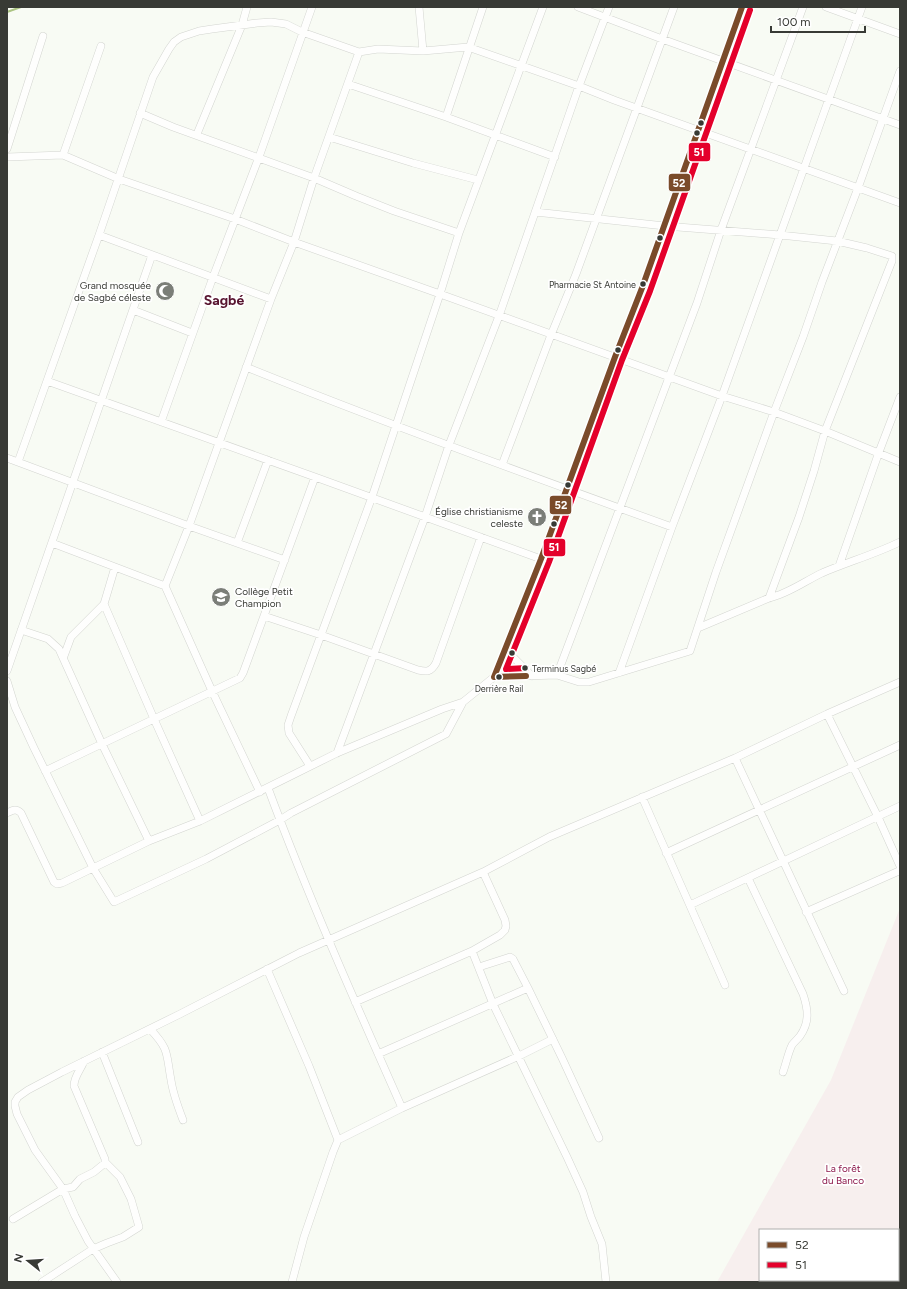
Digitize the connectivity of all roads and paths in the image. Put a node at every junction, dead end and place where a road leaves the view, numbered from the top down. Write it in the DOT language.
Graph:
graph roads {
  1 [pos="247,7"];
  2 [pos="312,7"];
  3 [pos="419,7"];
  4 [pos="483,7"];
  5 [pos="543,7"];
  6 [pos="578,7"];
  7 [pos="609,7"];
  8 [pos="674,7"];
  9 [pos="742,7"];
  10 [pos="803,7"];
  11 [pos="826,7"];
  12 [pos="862,7"];
  13 [pos="605,17"];
  14 [pos="858,19"];
  15 [pos="242,25"];
  16 [pos="302,32"];
  17 [pos="900,34"];
  18 [pos="43,36"];
  19 [pos="662,39"];
  20 [pos="101,46"];
  21 [pos="468,47"];
  22 [pos="423,51"];
  23 [pos="359,52"];
  24 [pos="723,60"];
  25 [pos="522,66"];
  26 [pos="900,71"];
  27 [pos="776,80"];
  28 [pos="348,84"];
  29 [pos="579,86"];
  30 [pos="829,100"];
  31 [pos="637,108"];
  32 [pos="140,113"];
  33 [pos="446,117"];
  34 [pos="882,119"];
  35 [pos="900,124"];
  36 [pos="699,130"];
  37 [pos="197,134"];
  38 [pos="495,136"];
  39 [pos="329,137"];
  40 [pos="7,149"];
  41 [pos="751,149"];
  42 [pos="63,155"];
  43 [pos="7,157"];
  44 [pos="258,157"];
  45 [pos="555,157"];
  46 [pos="804,168"];
  47 [pos="314,178"];
  48 [pos="119,179"];
  49 [pos="478,180"];
  50 [pos="858,188"];
  51 [pos="900,203"];
  52 [pos="535,212"];
  53 [pos="596,218"];
  54 [pos="235,219"];
  55 [pos="665,226"];
  56 [pos="721,230"];
  57 [pos="459,233"];
  58 [pos="780,234"];
  59 [pos="99,235"];
  60 [pos="837,241"];
  61 [pos="294,242"];
  62 [pos="152,255"];
  63 [pos="212,277"];
  64 [pos="440,294"];
  65 [pos="271,299"];
  66 [pos="133,310"];
  67 [pos="499,316"];
  68 [pos="192,333"];
  69 [pos="551,335"];
  70 [pos="615,356"];
  71 [pos="246,367"];
  72 [pos="670,376"];
  73 [pos="46,381"];
  74 [pos="722,396"];
  75 [pos="900,397"];
  76 [pos="101,401"];
  77 [pos="774,412"];
  78 [pos="161,422"];
  79 [pos="396,425"];
  80 [pos="825,431"];
  81 [pos="220,443"];
  82 [pos="449,445"];
  83 [pos="879,452"];
  84 [pos="7,458"];
  85 [pos="268,460"];
  86 [pos="18,462"];
  87 [pos="900,462"];
  88 [pos="502,465"];
  89 [pos="316,477"];
  90 [pos="72,483"];
  91 [pos="568,489"];
  92 [pos="372,497"];
  93 [pos="620,509"];
  94 [pos="425,517"];
  95 [pos="189,526"];
  96 [pos="672,528"];
  97 [pos="481,537"];
  98 [pos="900,542"];
  99 [pos="52,543"];
  100 [pos="237,543"];
  101 [pos="542,559"];
  102 [pos="285,560"];
  103 [pos="839,566"];
  104 [pos="115,567"];
  105 [pos="165,586"];
  106 [pos="769,598"];
  107 [pos="104,604"];
  108 [pos="264,616"];
  109 [pos="698,628"];
  110 [pos="21,630"];
  111 [pos="321,634"];
  112 [pos="505,649"];
  113 [pos="374,654"];
  114 [pos="64,656"];
  115 [pos="7,671"];
  116 [pos="619,673"];
  117 [pos="557,675"];
  118 [pos="532,676"];
  119 [pos="494,677"];
  120 [pos="7,681"];
  121 [pos="900,682"];
  122 [pos="212,691"];
  123 [pos="464,702"];
  124 [pos="827,714"];
  125 [pos="154,719"];
  126 [pos="102,744"];
  127 [pos="900,745"];
  128 [pos="337,753"];
  129 [pos="735,758"];
  130 [pos="310,766"];
  131 [pos="853,767"];
  132 [pos="46,771"];
  133 [pos="268,788"];
  134 [pos="260,792"];
  135 [pos="642,798"];
  136 [pos="900,806"];
  137 [pos="759,811"];
  138 [pos="7,813"];
  139 [pos="878,817"];
  140 [pos="280,820"];
  141 [pos="200,821"];
  142 [pos="149,841"];
  143 [pos="666,853"];
  144 [pos="783,862"];
  145 [pos="93,868"];
  146 [pos="900,868"];
  147 [pos="483,872"];
  148 [pos="748,878"];
  149 [pos="690,905"];
  150 [pos="806,912"];
  151 [pos="329,940"];
  152 [pos="472,951"];
  153 [pos="479,967"];
  154 [pos="267,969"];
  155 [pos="725,985"];
  156 [pos="528,988"];
  157 [pos="844,991"];
  158 [pos="355,1002"];
  159 [pos="494,1004"];
  160 [pos="150,1029"];
  161 [pos="553,1039"];
  162 [pos="102,1052"];
  163 [pos="378,1054"];
  164 [pos="519,1056"];
  165 [pos="84,1061"];
  166 [pos="783,1072"];
  167 [pos="402,1108"];
  168 [pos="183,1120"];
  169 [pos="599,1138"];
  170 [pos="338,1140"];
  171 [pos="138,1142"];
  172 [pos="105,1162"];
  173 [pos="63,1189"];
  174 [pos="13,1218"];
  175 [pos="93,1249"];
  176 [pos="42,1282"];
  177 [pos="117,1282"];
  178 [pos="292,1282"];
  179 [pos="606,1282"];
  1 -- 15 [label="street"];
  2 -- 16 [label="street"];
  3 -- 22 [label="street"];
  4 -- 21 [label="street"];
  5 -- 25 [label="street"];
  6 -- 13 [label="street"];
  7 -- 13 [label="street"];
  8 -- 19 [label="street"];
  9 -- 24 [label="street"];
  10 -- 27 [label="street"];
  11 -- 14 [label="street"];
  12 -- 14 [label="street"];
  13 -- 19 [label="street"];
  13 -- 29 [label="street"];
  14 -- 17 [label="street"];
  14 -- 30 [label="street"];
  15 -- 16 [label="street"];
  15 -- 32 [label="street"];
  15 -- 37 [label="street"];
  16 -- 23 [label="street"];
  16 -- 44 [label="street"];
  18 -- 40 [label="street"];
  19 -- 24 [label="street"];
  19 -- 31 [label="street"];
  20 -- 42 [label="street"];
  21 -- 22 [label="street"];
  21 -- 25 [label="street"];
  21 -- 33 [label="street"];
  22 -- 23 [label="street"];
  23 -- 28 [label="street"];
  24 -- 27 [label="street"];
  24 -- 36 [label="street"];
  25 -- 29 [label="street"];
  25 -- 38 [label="street"];
  26 -- 34 [label="street"];
  27 -- 30 [label="street"];
  27 -- 41 [label="street"];
  28 -- 33 [label="street"];
  28 -- 39 [label="street"];
  29 -- 31 [label="street"];
  29 -- 45 [label="street"];
  30 -- 34 [label="street"];
  30 -- 46 [label="street"];
  31 -- 36 [label="street"];
  31 -- 53 [label="street"];
  32 -- 37 [label="street"];
  32 -- 48 [label="street"];
  33 -- 38 [label="street"];
  34 -- 35 [label="street"];
  34 -- 50 [label="street"];
  36 -- 41 [label="street"];
  36 -- 55 [label="street"];
  37 -- 44 [label="street"];
  38 -- 45 [label="street"];
  38 -- 49 [label="street"];
  39 -- 47 [label="street"];
  39 -- 49 [label="street"];
  41 -- 46 [label="street"];
  41 -- 56 [label="street"];
  42 -- 43 [label="street"];
  42 -- 48 [label="street"];
  44 -- 47 [label="street"];
  44 -- 54 [label="street"];
  45 -- 52 [label="street"];
  46 -- 50 [label="street"];
  46 -- 58 [label="street"];
  47 -- 57 [label="street"];
  47 -- 61 [label="street"];
  48 -- 54 [label="street"];
  48 -- 59 [label="street"];
  49 -- 57 [label="street"];
  50 -- 51 [label="street"];
  50 -- 60 [label="street"];
  52 -- 53 [label="street"];
  52 -- 67 [label="street"];
  53 -- 55 [label="street"];
  53 -- 69 [label="street"];
  54 -- 61 [label="street"];
  54 -- 63 [label="street"];
  55 -- 56 [label="street"];
  55 -- 70 [label="street"];
  56 -- 58 [label="street"];
  56 -- 72 [label="street"];
  57 -- 64 [label="street"];
  58 -- 60 [label="street"];
  58 -- 74 [label="street"];
  59 -- 62 [label="street"];
  59 -- 73 [label="street"];
  60 -- 77 [label="street"];
  60 -- 80 [label="street"];
  61 -- 64 [label="street"];
  61 -- 65 [label="street"];
  62 -- 63 [label="street"];
  62 -- 66 [label="street"];
  63 -- 65 [label="street"];
  63 -- 68 [label="street"];
  64 -- 67 [label="street"];
  64 -- 79 [label="street"];
  65 -- 71 [label="street"];
  66 -- 68 [label="street"];
  66 -- 76 [label="street"];
  67 -- 69 [label="street"];
  67 -- 82 [label="street"];
  68 -- 78 [label="street"];
  69 -- 70 [label="street"];
  69 -- 88 [label="street"];
  70 -- 72 [label="street"];
  70 -- 91 [label="street"];
  71 -- 79 [label="street"];
  71 -- 81 [label="street"];
  72 -- 74 [label="street"];
  72 -- 93 [label="street"];
  73 -- 76 [label="street"];
  73 -- 86 [label="street"];
  74 -- 77 [label="street"];
  74 -- 96 [label="street"];
  75 -- 83 [label="street"];
  76 -- 78 [label="street"];
  76 -- 90 [label="street"];
  77 -- 80 [label="street"];
  77 -- 109 [label="street"];
  78 -- 81 [label="street"];
  79 -- 82 [label="street"];
  79 -- 92 [label="street"];
  80 -- 83 [label="street"];
  80 -- 106 [label="street"];
  81 -- 85 [label="street"];
  81 -- 95 [label="street"];
  82 -- 88 [label="street"];
  82 -- 94 [label="street"];
  83 -- 87 [label="street"];
  83 -- 103 [label="street"];
  84 -- 86 [label="street"];
  85 -- 89 [label="street"];
  85 -- 100 [label="street"];
  86 -- 90 [label="street"];
  88 -- 91 [label="street"];
  89 -- 92 [label="street"];
  89 -- 102 [label="street"];
  90 -- 95 [label="street"];
  90 -- 99 [label="street"];
  91 -- 93 [label="street"];
  91 -- 101 [label="street"];
  92 -- 94 [label="street"];
  92 -- 111 [label="street"];
  93 -- 96 [label="street"];
  93 -- 117 [label="street"];
  94 -- 97 [label="street"];
  94 -- 113 [label="street"];
  95 -- 100 [label="street"];
  95 -- 105 [label="street"];
  96 -- 116 [label="street"];
  97 -- 101 [label="street"];
  97 -- 113 [label="street"];
  98 -- 103 [label="street"];
  99 -- 104 [label="street"];
  99 -- 110 [label="street"];
  100 -- 102 [label="street"];
  101 -- 112 [label="street"];
  102 -- 108 [label="street"];
  103 -- 106 [label="street"];
  104 -- 105 [label="street"];
  104 -- 107 [label="street"];
  105 -- 122 [label="street"];
  106 -- 109 [label="street"];
  107 -- 114 [label="street"];
  107 -- 125 [label="street"];
  108 -- 111 [label="street"];
  108 -- 122 [label="street"];
  109 -- 116 [label="street"];
  110 -- 114 [label="street"];
  110 -- 115 [label="street"];
  111 -- 113 [label="street"];
  111 -- 130 [label="street"];
  112 -- 118 [label="street"];
  112 -- 119 [label="street"];
  113 -- 128 [label="street"];
  114 -- 126 [label="street"];
  116 -- 117 [label="street"];
  117 -- 118 [label="street"];
  118 -- 119 [label="street"];
  119 -- 123 [label="street"];
  120 -- 132 [label="street"];
  121 -- 124 [label="street"];
  122 -- 125 [label="street"];
  122 -- 134 [label="street"];
  123 -- 128 [label="street"];
  123 -- 140 [label="street"];
  124 -- 129 [label="street"];
  124 -- 131 [label="street"];
  125 -- 126 [label="street"];
  125 -- 141 [label="street"];
  126 -- 132 [label="street"];
  126 -- 142 [label="street"];
  127 -- 131 [label="street"];
  128 -- 130 [label="street"];
  129 -- 135 [label="street"];
  129 -- 137 [label="street"];
  130 -- 133 [label="street"];
  131 -- 137 [label="street"];
  131 -- 139 [label="street"];
  132 -- 145 [label="street"];
  133 -- 134 [label="street"];
  133 -- 140 [label="street"];
  134 -- 141 [label="street"];
  135 -- 143 [label="street"];
  135 -- 147 [label="street"];
  136 -- 139 [label="street"];
  137 -- 143 [label="street"];
  137 -- 144 [label="street"];
  138 -- 145 [label="street"];
  139 -- 144 [label="street"];
  139 -- 146 [label="street"];
  140 -- 145 [label="street"];
  140 -- 151 [label="street"];
  141 -- 142 [label="street"];
  142 -- 145 [label="street"];
  143 -- 149 [label="street"];
  144 -- 148 [label="street"];
  144 -- 150 [label="street"];
  146 -- 150 [label="street"];
  147 -- 151 [label="street"];
  147 -- 152 [label="street"];
  148 -- 149 [label="street"];
  148 -- 166 [label="street"];
  149 -- 155 [label="street"];
  150 -- 157 [label="street"];
  151 -- 154 [label="street"];
  151 -- 158 [label="street"];
  152 -- 153 [label="street"];
  152 -- 158 [label="street"];
  153 -- 156 [label="street"];
  153 -- 159 [label="street"];
  154 -- 160 [label="street"];
  154 -- 170 [label="street"];
  156 -- 159 [label="street"];
  156 -- 161 [label="street"];
  158 -- 163 [label="street"];
  159 -- 163 [label="street"];
  159 -- 164 [label="street"];
  160 -- 162 [label="street"];
  160 -- 168 [label="street"];
  161 -- 164 [label="street"];
  161 -- 169 [label="street"];
  162 -- 165 [label="street"];
  162 -- 171 [label="street"];
  163 -- 167 [label="street"];
  164 -- 167 [label="street"];
  164 -- 179 [label="street"];
  165 -- 172 [label="street"];
  165 -- 173 [label="street"];
  167 -- 170 [label="street"];
  170 -- 178 [label="street"];
  172 -- 173 [label="street"];
  172 -- 175 [label="street"];
  173 -- 174 [label="street"];
  173 -- 175 [label="street"];
  175 -- 176 [label="street"];
  175 -- 177 [label="street"];
}
